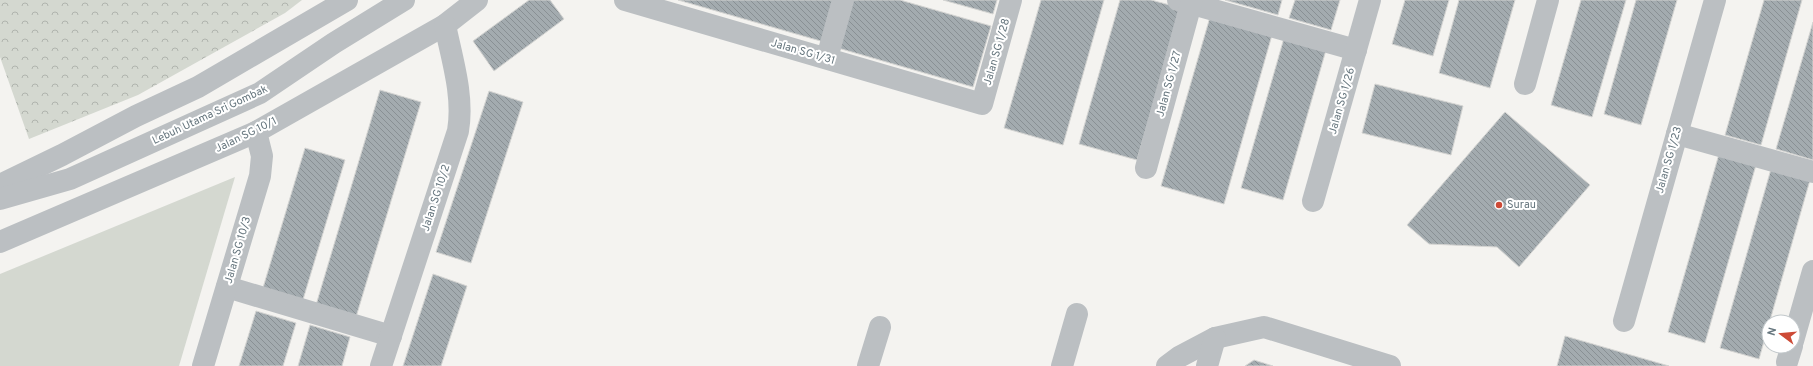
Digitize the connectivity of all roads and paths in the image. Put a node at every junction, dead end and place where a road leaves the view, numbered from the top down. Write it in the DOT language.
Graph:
graph roads {
  1 [pos="347,0"];
  2 [pos="404,0"];
  3 [pos="477,0"];
  4 [pos="625,0"];
  5 [pos="843,0"];
  6 [pos="1011,0"];
  7 [pos="1370,0"];
  8 [pos="1548,0"];
  9 [pos="1715,0"];
  10 [pos="1187,1"];
  11 [pos="445,25"];
  12 [pos="1356,50"];
  13 [pos="826,58"];
  14 [pos="1525,84"];
  15 [pos="982,104"];
  16 [pos="256,132"];
  17 [pos="1677,134"];
  18 [pos="1146,168"];
  19 [pos="1813,172"];
  20 [pos="3,186"];
  21 [pos="1313,201"];
  22 [pos="0,242"];
  23 [pos="1813,271"];
  24 [pos="227,287"];
  25 [pos="1078,314"];
  26 [pos="1801,314"];
  27 [pos="1624,321"];
  28 [pos="880,327"];
  29 [pos="391,336"];
  30 [pos="1215,338"];
  31 [pos="1355,361"];
  32 [pos="203,366"];
  33 [pos="381,366"];
  34 [pos="868,366"];
  35 [pos="1062,366"];
  36 [pos="1167,366"];
  37 [pos="1207,366"];
  38 [pos="1390,366"];
  1 -- 20 [label="street, Lebuh Utama Sri Gombak"];
  2 -- 20 [label="street, Lebuh Utama Sri Gombak"];
  3 -- 11 [label="street, Jalan SG 10/1"];
  4 -- 13 [label="street, Jalan SG 1/31"];
  5 -- 13 [label="street"];
  6 -- 15 [label="street, Jalan SG 1/28"];
  7 -- 12 [label="street, Jalan SG 1/26"];
  8 -- 14 [label="street"];
  9 -- 17 [label="street, Jalan SG 1/23"];
  10 -- 12 [label="street"];
  10 -- 18 [label="street, Jalan SG 1/27"];
  11 -- 16 [label="street, Jalan SG 10/1"];
  11 -- 29 [label="street, Jalan SG 10/2"];
  12 -- 21 [label="street, Jalan SG 1/26"];
  13 -- 15 [label="street, Jalan SG 1/31"];
  16 -- 22 [label="street, Jalan SG 10/1"];
  16 -- 24 [label="street, Jalan SG 10/3"];
  17 -- 19 [label="street"];
  17 -- 27 [label="street, Jalan SG 1/23"];
  23 -- 26 [label="street"];
  24 -- 29 [label="street"];
  24 -- 32 [label="street, Jalan SG 10/3"];
  25 -- 35 [label="street"];
  28 -- 34 [label="street"];
  29 -- 33 [label="street, Jalan SG 10/2"];
  30 -- 31 [label="street"];
  30 -- 36 [label="street"];
  30 -- 37 [label="street"];
  31 -- 38 [label="street"];
}
